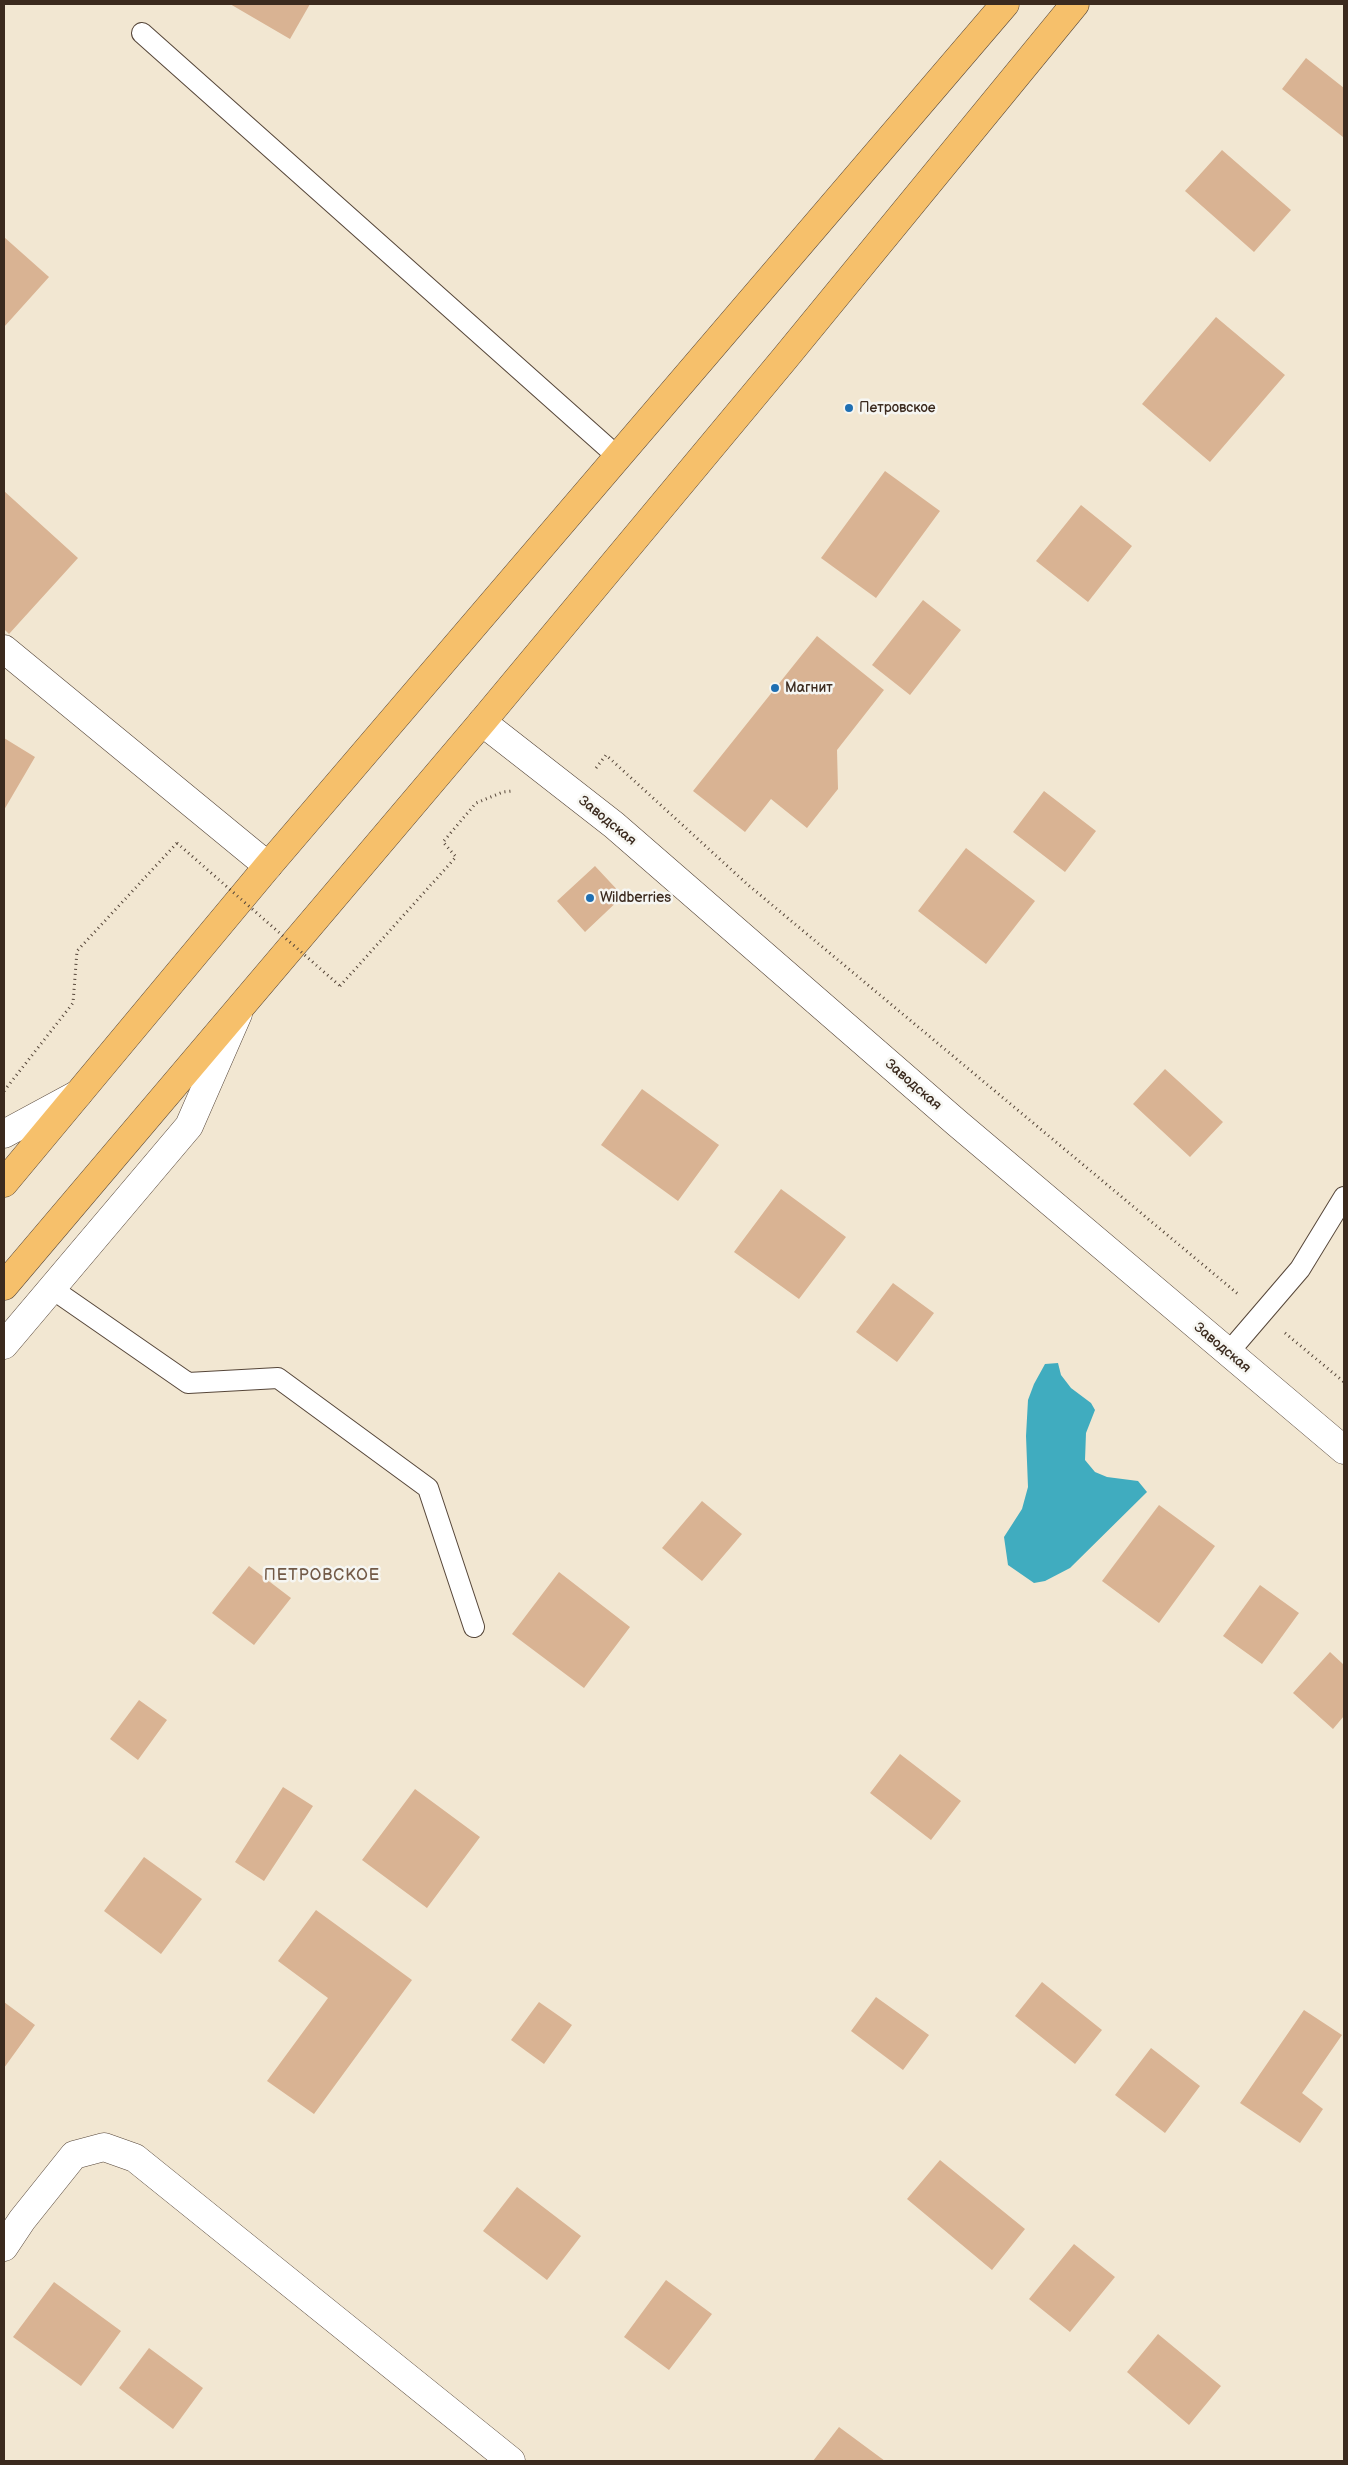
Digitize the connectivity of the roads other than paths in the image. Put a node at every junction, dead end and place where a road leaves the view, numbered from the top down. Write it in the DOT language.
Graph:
graph roads {
  1 [pos="1075,4"];
  2 [pos="994,9"];
  3 [pos="142,33"];
  4 [pos="618,457"];
  5 [pos="4,649"];
  6 [pos="482,722"];
  7 [pos="268,866"];
  8 [pos="243,1004"];
  9 [pos="79,1093"];
  10 [pos="4,1134"];
  11 [pos="4,1183"];
  12 [pos="1344,1196"];
  13 [pos="4,1286"];
  14 [pos="51,1288"];
  15 [pos="4,1345"];
  16 [pos="1228,1353"];
  17 [pos="1344,1450"];
  18 [pos="474,1627"];
  19 [pos="13,2212"];
  20 [pos="4,2247"];
  21 [pos="511,2461"];
  1 -- 6 [label="highway"];
  2 -- 4 [label="highway"];
  3 -- 4 [label="lane"];
  4 -- 7 [label="highway"];
  5 -- 7 [label="street"];
  6 -- 8 [label="highway"];
  6 -- 16 [label="street, Заводская"];
  7 -- 9 [label="highway"];
  8 -- 13 [label="highway"];
  8 -- 14 [label="street"];
  9 -- 10 [label="street"];
  9 -- 11 [label="highway"];
  12 -- 16 [label="lane"];
  14 -- 15 [label="street"];
  14 -- 18 [label="lane"];
  16 -- 17 [label="street, Заводская"];
  19 -- 20 [label="street"];
  19 -- 21 [label="street"];
}
